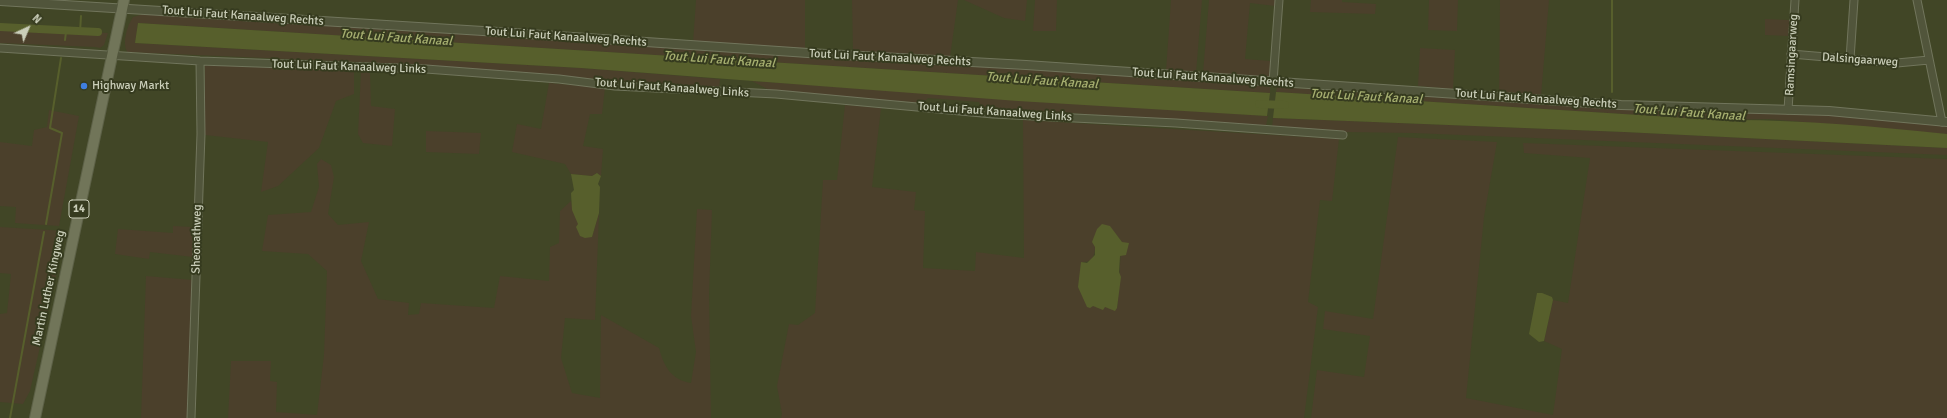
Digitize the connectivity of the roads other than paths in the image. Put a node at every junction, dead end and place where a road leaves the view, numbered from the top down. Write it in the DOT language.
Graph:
graph roads {
  1 [pos="1279,0"];
  2 [pos="1795,0"];
  3 [pos="1854,0"];
  4 [pos="1917,0"];
  5 [pos="0,1"];
  6 [pos="123,4"];
  7 [pos="0,48"];
  8 [pos="113,54"];
  9 [pos="1792,54"];
  10 [pos="1850,59"];
  11 [pos="1929,60"];
  12 [pos="200,61"];
  13 [pos="1273,82"];
  14 [pos="1788,110"];
  15 [pos="1944,122"];
  16 [pos="1343,135"];
  17 [pos="35,418"];
  18 [pos="192,418"];
  1 -- 13 [label="street"];
  2 -- 9 [label="street, Ramsingaarweg"];
  3 -- 10 [label="street"];
  4 -- 11 [label="street"];
  5 -- 6 [label="street, Tout Lui Faut Kanaalweg Rechts"];
  6 -- 8 [label="main road, Martin Luther Kingweg / 14"];
  6 -- 13 [label="street, Tout Lui Faut Kanaalweg Rechts"];
  7 -- 8 [label="street, Tout Lui Faut Kanaalweg Links"];
  8 -- 12 [label="street, Tout Lui Faut Kanaalweg Links"];
  8 -- 17 [label="main road, Martin Luther Kingweg / 14"];
  9 -- 10 [label="street, Dalsingaarweg"];
  9 -- 14 [label="street, Ramsingaarweg"];
  10 -- 11 [label="street, Dalsingaarweg"];
  11 -- 15 [label="street"];
  12 -- 16 [label="street, Tout Lui Faut Kanaalweg Links"];
  12 -- 18 [label="street, Sheonathweg"];
  13 -- 14 [label="street, Tout Lui Faut Kanaalweg Rechts"];
  14 -- 15 [label="street, Tout Lui Faut Kanaalweg Rechts"];
}
